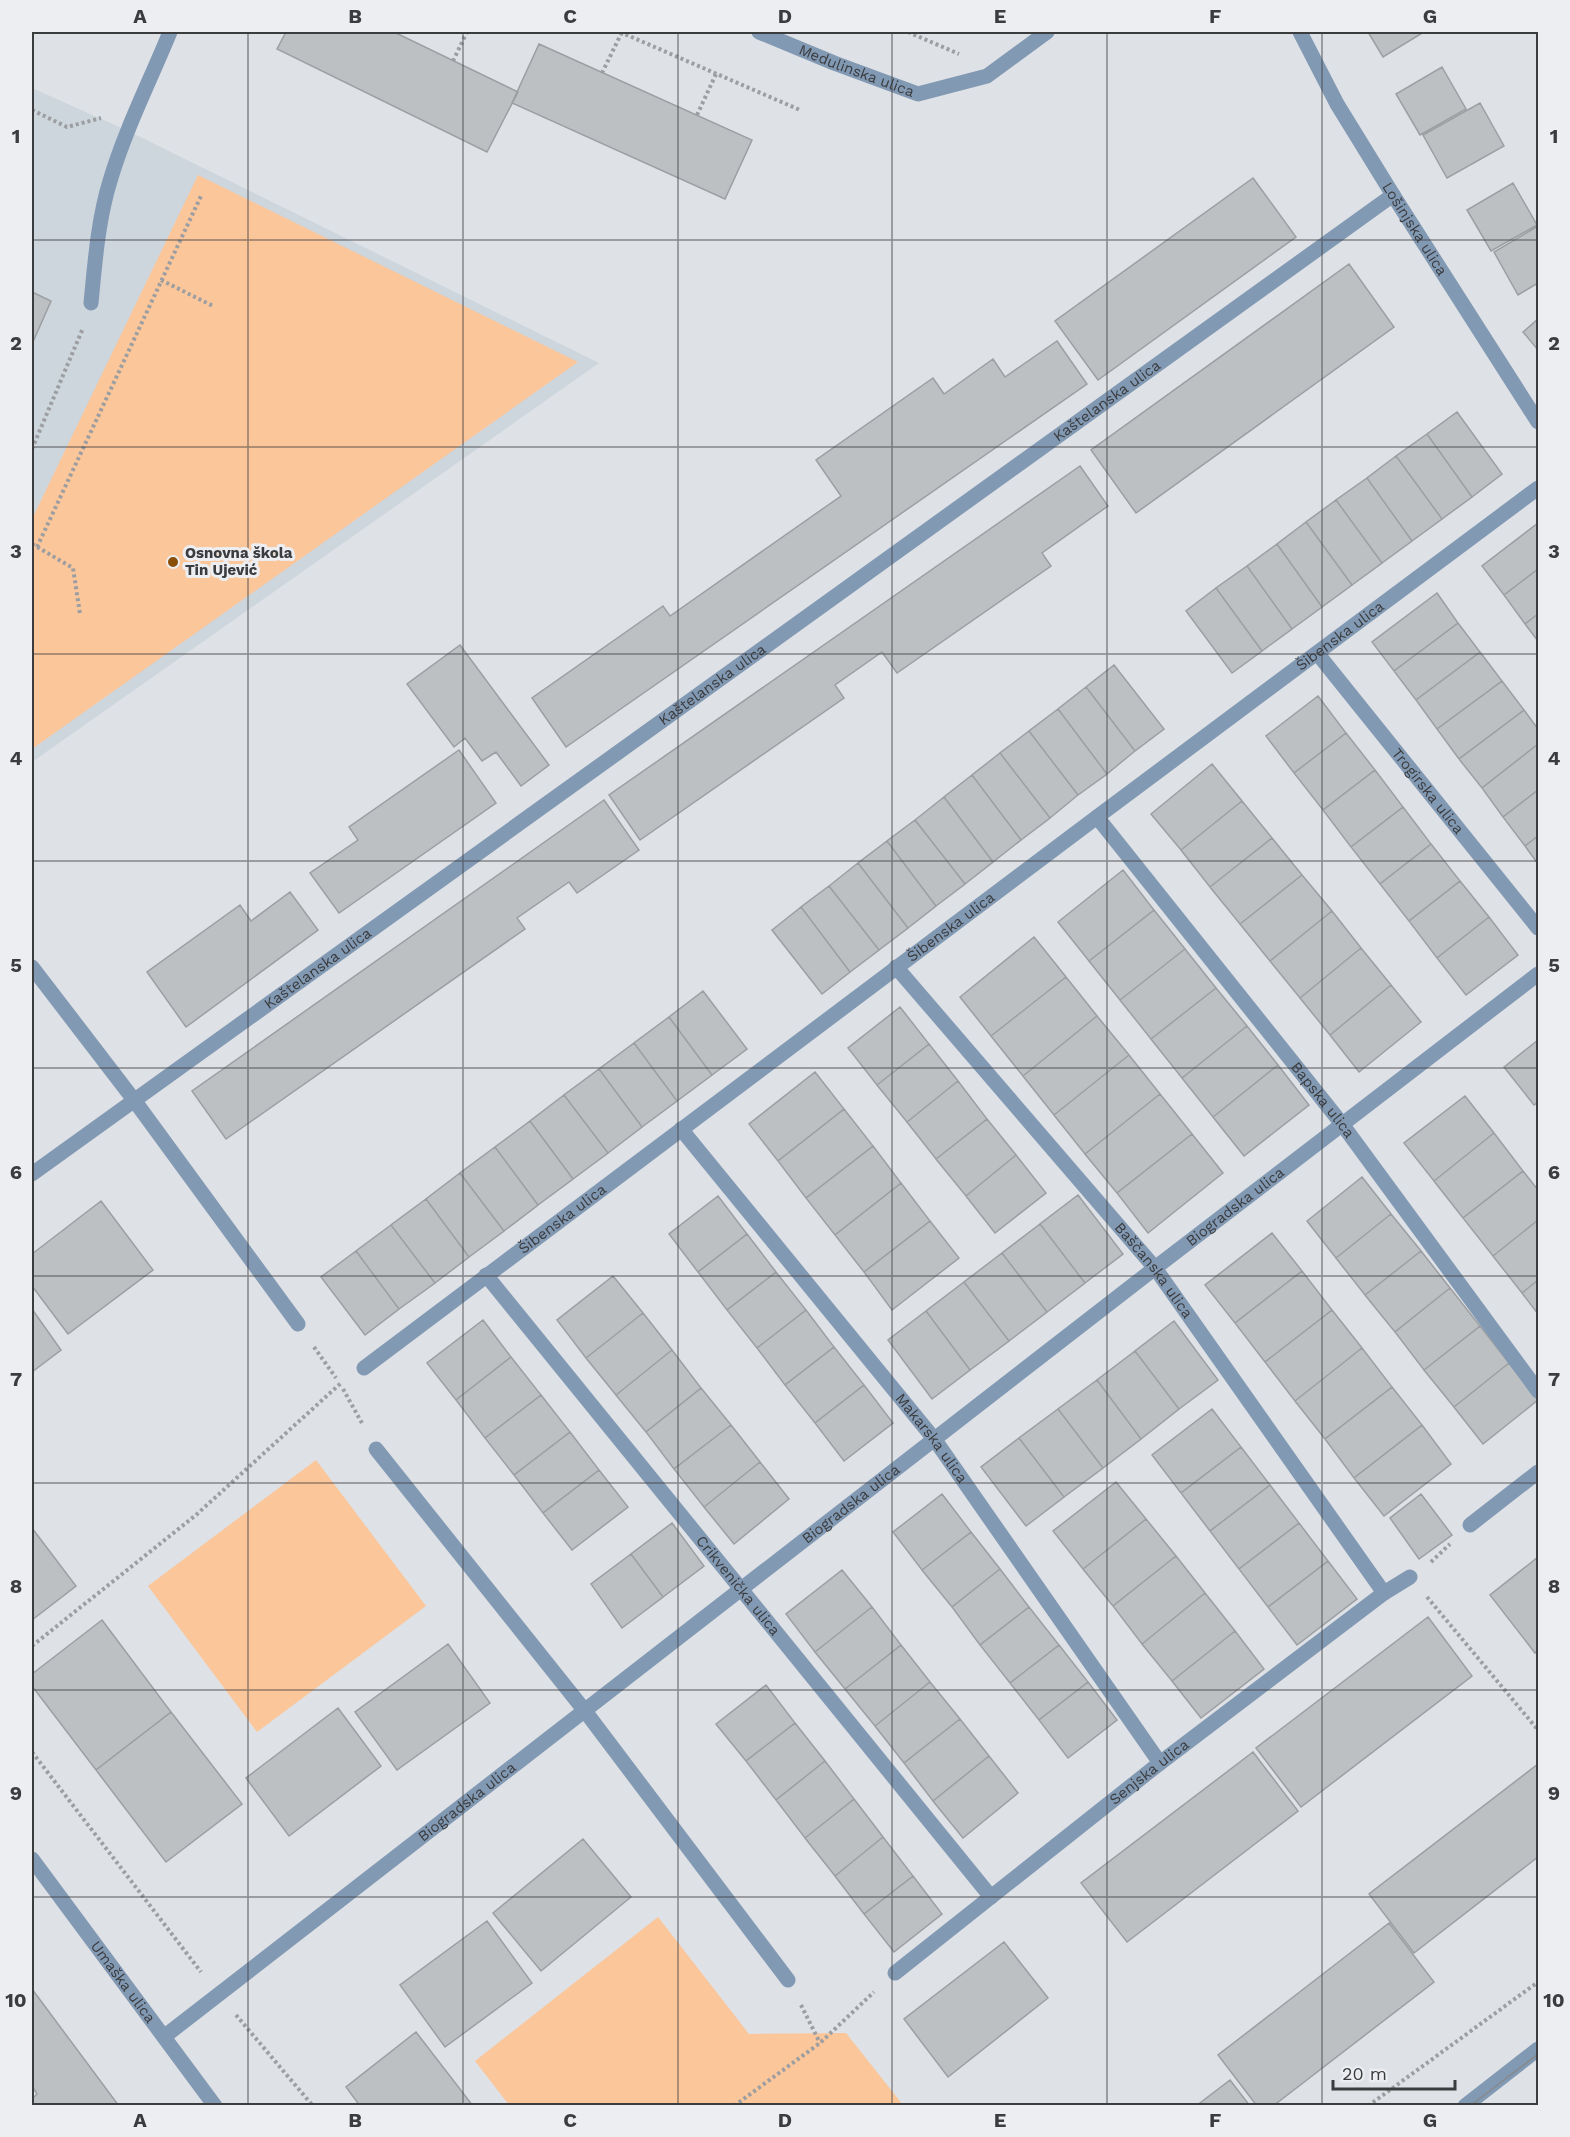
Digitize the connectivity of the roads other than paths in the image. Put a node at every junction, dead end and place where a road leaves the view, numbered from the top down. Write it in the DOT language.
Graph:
graph roads {
  1 [pos="170,32"];
  2 [pos="759,32"];
  3 [pos="1047,32"];
  4 [pos="1300,32"];
  5 [pos="1393,195"];
  6 [pos="91,303"];
  7 [pos="1539,422"];
  8 [pos="1539,488"];
  9 [pos="1317,653"];
  10 [pos="1097,817"];
  11 [pos="1539,928"];
  12 [pos="32,968"];
  13 [pos="896,968"];
  14 [pos="1539,974"];
  15 [pos="134,1100"];
  16 [pos="1342,1124"];
  17 [pos="681,1129"];
  18 [pos="32,1174"];
  19 [pos="1155,1269"];
  20 [pos="486,1275"];
  21 [pos="298,1324"];
  22 [pos="364,1368"];
  23 [pos="1539,1391"];
  24 [pos="935,1440"];
  25 [pos="376,1449"];
  26 [pos="1539,1472"];
  27 [pos="1470,1525"];
  28 [pos="1410,1577"];
  29 [pos="741,1589"];
  30 [pos="1384,1593"];
  31 [pos="585,1712"];
  32 [pos="1160,1763"];
  33 [pos="32,1858"];
  34 [pos="991,1897"];
  35 [pos="895,1973"];
  36 [pos="788,1980"];
  37 [pos="165,2036"];
  38 [pos="1539,2049"];
  39 [pos="215,2106"];
  40 [pos="1465,2106"];
  1 -- 6 [label="street"];
  2 -- 3 [label="street, Medulinska ulica"];
  4 -- 5 [label="street, Lošinjska ulica"];
  5 -- 7 [label="street, Lošinjska ulica"];
  5 -- 15 [label="street, Kaštelanska ulica"];
  8 -- 9 [label="street, Šibenska ulica"];
  9 -- 10 [label="street, Šibenska ulica"];
  9 -- 11 [label="street, Trogirska ulica"];
  10 -- 13 [label="street, Šibenska ulica"];
  10 -- 16 [label="street, Bapska ulica"];
  12 -- 15 [label="street"];
  13 -- 17 [label="street, Šibenska ulica"];
  13 -- 19 [label="street, Baščanska ulica"];
  14 -- 16 [label="street, Biogradska ulica"];
  15 -- 18 [label="street, Kaštelanska ulica"];
  15 -- 21 [label="street"];
  16 -- 19 [label="street, Biogradska ulica"];
  16 -- 23 [label="street, Bapska ulica"];
  17 -- 20 [label="street, Šibenska ulica"];
  17 -- 24 [label="street, Makarska ulica"];
  19 -- 24 [label="street, Biogradska ulica"];
  19 -- 30 [label="street, Baščanska ulica"];
  20 -- 22 [label="street, Šibenska ulica"];
  20 -- 29 [label="street, Crikvenička ulica"];
  24 -- 29 [label="street, Biogradska ulica"];
  24 -- 32 [label="street, Makarska ulica"];
  25 -- 31 [label="street"];
  26 -- 27 [label="street"];
  28 -- 30 [label="street, Senjska ulica"];
  29 -- 31 [label="street, Biogradska ulica"];
  29 -- 34 [label="street, Crikvenička ulica"];
  30 -- 32 [label="street, Senjska ulica"];
  31 -- 36 [label="street"];
  31 -- 37 [label="street, Biogradska ulica"];
  32 -- 34 [label="street, Senjska ulica"];
  33 -- 37 [label="street, Umaška ulica"];
  34 -- 35 [label="street, Senjska ulica"];
  37 -- 39 [label="street, Umaška ulica"];
  38 -- 40 [label="street"];
}
